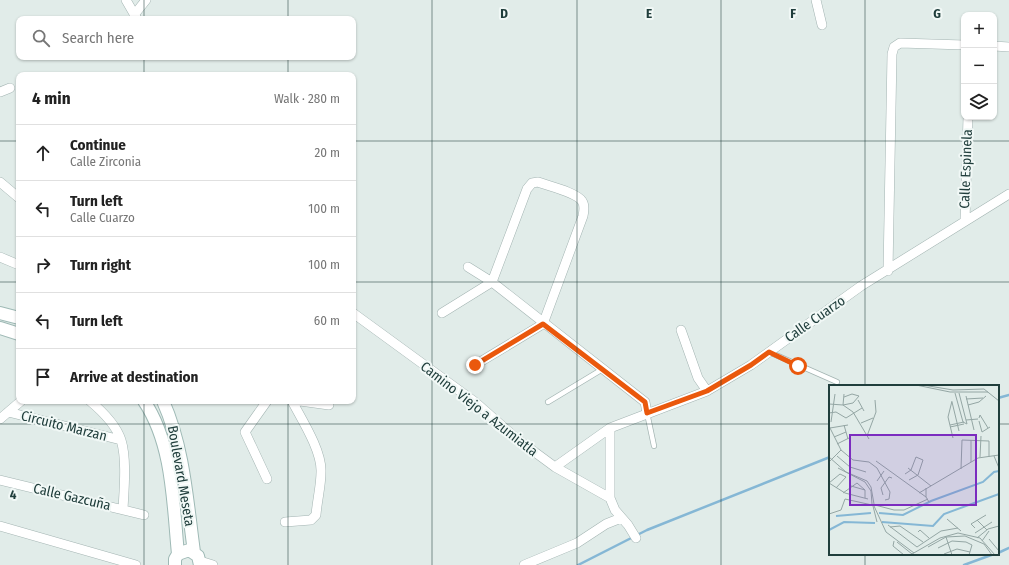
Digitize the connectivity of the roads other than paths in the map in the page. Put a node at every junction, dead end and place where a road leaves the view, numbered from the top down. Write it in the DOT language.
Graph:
graph roads {
  1 [pos="126,0"];
  2 [pos="146,0"];
  3 [pos="816,0"];
  4 [pos="134,16"];
  5 [pos="136,16"];
  6 [pos="822,25"];
  7 [pos="961,45"];
  8 [pos="997,46"];
  9 [pos="1009,47"];
  10 [pos="10,88"];
  11 [pos="0,92"];
  12 [pos="968,120"];
  13 [pos="0,182"];
  14 [pos="1009,194"];
  15 [pos="16,195"];
  16 [pos="964,221"];
  17 [pos="0,257"];
  18 [pos="16,264"];
  19 [pos="468,267"];
  20 [pos="888,271"];
  21 [pos="492,282"];
  22 [pos="0,313"];
  23 [pos="442,313"];
  24 [pos="356,315"];
  25 [pos="16,317"];
  26 [pos="543,324"];
  27 [pos="0,328"];
  28 [pos="681,330"];
  29 [pos="16,333"];
  30 [pos="769,352"];
  31 [pos="475,365"];
  32 [pos="601,370"];
  33 [pos="837,382"];
  34 [pos="707,391"];
  35 [pos="548,402"];
  36 [pos="17,404"];
  37 [pos="93,404"];
  38 [pos="146,404"];
  39 [pos="164,404"];
  40 [pos="265,404"];
  41 [pos="294,404"];
  42 [pos="322,404"];
  43 [pos="330,405"];
  44 [pos="8,412"];
  45 [pos="647,413"];
  46 [pos="0,419"];
  47 [pos="610,428"];
  48 [pos="120,440"];
  49 [pos="654,446"];
  50 [pos="555,468"];
  51 [pos="267,479"];
  52 [pos="0,480"];
  53 [pos="610,498"];
  54 [pos="123,509"];
  55 [pos="144,515"];
  56 [pos="621,518"];
  57 [pos="285,522"];
  58 [pos="0,526"];
  59 [pos="635,536"];
  60 [pos="177,559"];
  61 [pos="198,559"];
  62 [pos="136,565"];
  63 [pos="213,565"];
  64 [pos="524,565"];
  1 -- 4 [label="street"];
  2 -- 5 [label="street"];
  3 -- 6 [label="street"];
  7 -- 20 [label="street"];
  8 -- 9 [label="street"];
  10 -- 11 [label="street"];
  12 -- 16 [label="street, Calle Espinela"];
  13 -- 15 [label="street"];
  14 -- 16 [label="street, Calle Cuarzo"];
  16 -- 20 [label="street, Calle Cuarzo"];
  17 -- 18 [label="street"];
  19 -- 21 [label="street"];
  20 -- 30 [label="street, Calle Cuarzo"];
  21 -- 23 [label="street"];
  21 -- 26 [label="street"];
  21 -- 26 [label="street"];
  22 -- 25 [label="street"];
  24 -- 50 [label="street, Camino Viejo a Azumiatla"];
  26 -- 31 [label="street"];
  26 -- 32 [label="street"];
  27 -- 29 [label="street"];
  28 -- 34 [label="street"];
  30 -- 33 [label="lane"];
  30 -- 34 [label="street, Calle Cuarzo"];
  32 -- 35 [label="lane"];
  32 -- 45 [label="street"];
  34 -- 45 [label="street, Calle Cuarzo"];
  36 -- 44 [label="street, Circuito Marzan"];
  37 -- 48 [label="street, Circuito Marzan"];
  38 -- 60 [label="street, Boulevard Meseta"];
  39 -- 61 [label="street, Boulevard Meseta"];
  40 -- 51 [label="street"];
  41 -- 57 [label="street"];
  42 -- 43 [label="street"];
  44 -- 46 [label="street, Circuito Marzan"];
  44 -- 48 [label="street, Circuito Marzan"];
  45 -- 47 [label="street, Calle Cuarzo"];
  45 -- 49 [label="lane"];
  47 -- 50 [label="street, Calle Cuarzo"];
  47 -- 53 [label="street"];
  48 -- 54 [label="street, Circuito Marzan"];
  50 -- 53 [label="street, Camino Viejo a Azumiatla"];
  52 -- 54 [label="street, Calle Gazcuña"];
  53 -- 56 [label="street"];
  54 -- 55 [label="street, Calle Gazcuña"];
  56 -- 59 [label="street"];
  56 -- 64 [label="street"];
  58 -- 62 [label="street"];
  60 -- 61 [label="street"];
  61 -- 63 [label="street"];
}
